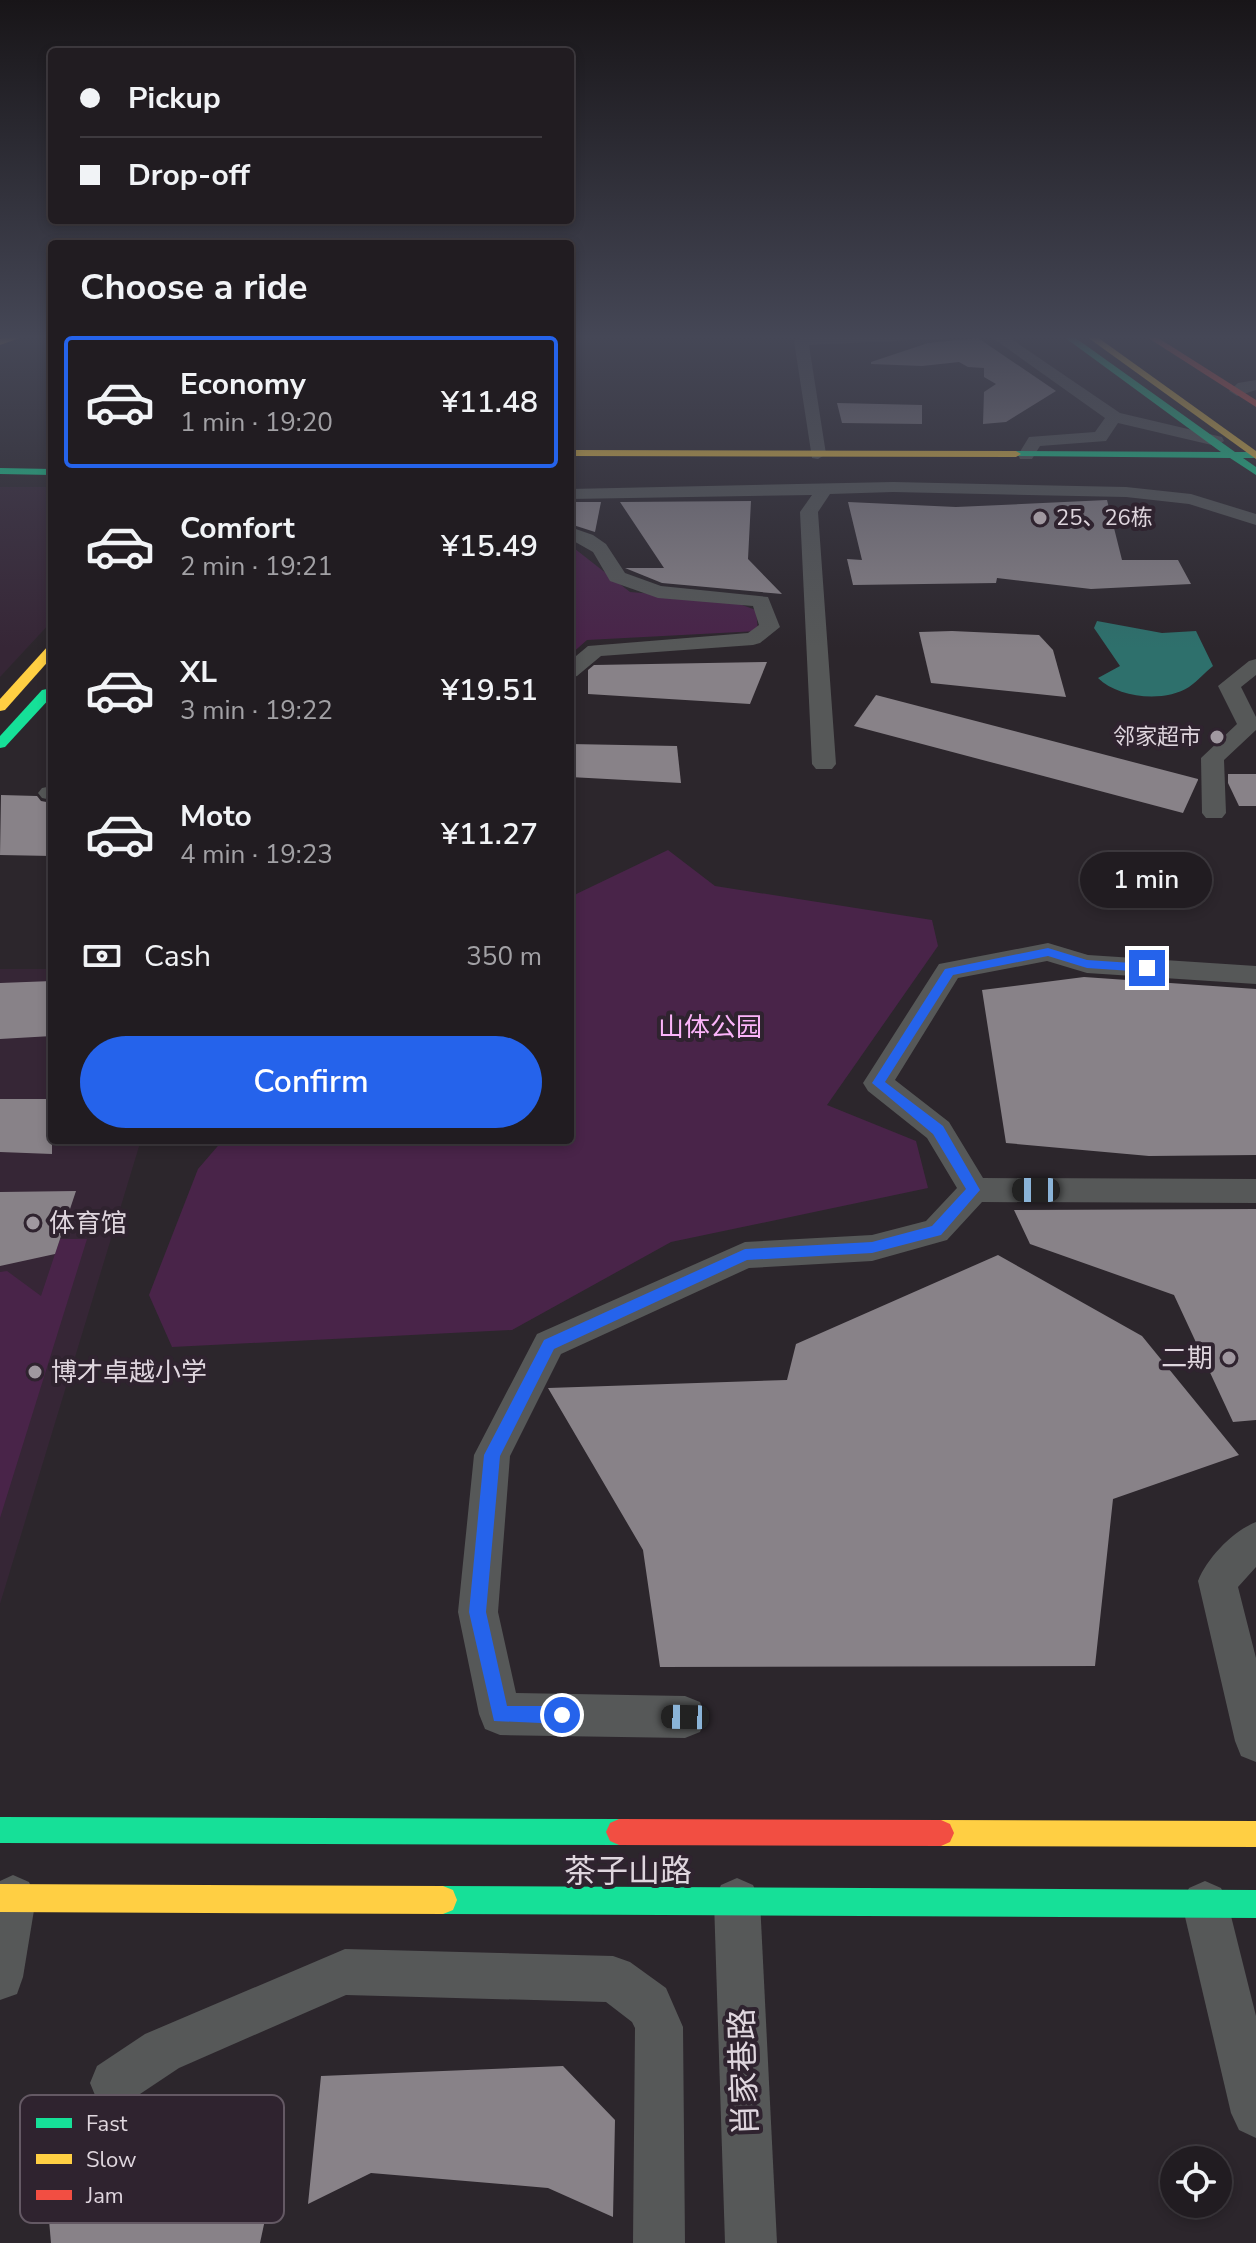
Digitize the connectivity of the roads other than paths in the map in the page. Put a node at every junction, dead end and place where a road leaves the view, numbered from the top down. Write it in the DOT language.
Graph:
graph roads {
  1 [pos="816,439"];
  2 [pos="1073,439"];
  3 [pos="1206,439"];
  4 [pos="1213,439"];
  5 [pos="1233,439"];
  6 [pos="1216,441"];
  7 [pos="574,453"];
  8 [pos="818,454"];
  9 [pos="1026,455"];
  10 [pos="1235,455"];
  11 [pos="1256,455"];
  12 [pos="0,471"];
  13 [pos="48,472"];
  14 [pos="679,473"];
  15 [pos="803,473"];
  16 [pos="1256,474"];
  17 [pos="1139,475"];
  18 [pos="1232,475"];
  19 [pos="824,489"];
  20 [pos="574,494"];
  21 [pos="1256,520"];
  22 [pos="574,534"];
  23 [pos="770,627"];
  24 [pos="817,638"];
  25 [pos="48,653"];
  26 [pos="1256,665"];
  27 [pos="574,668"];
  28 [pos="48,691"];
  29 [pos="0,707"];
  30 [pos="0,744"];
  31 [pos="824,764"];
  32 [pos="1214,813"];
  33 [pos="1256,975"];
  34 [pos="974,1190"];
  35 [pos="1256,1191"];
  36 [pos="1256,1540"];
  37 [pos="685,1717"];
  38 [pos="1256,1741"];
  39 [pos="0,1830"];
  40 [pos="1256,1834"];
  41 [pos="6,1898"];
  42 [pos="737,1901"];
  43 [pos="1205,1904"];
  44 [pos="1256,1904"];
  45 [pos="0,1977"];
  46 [pos="114,2083"];
  47 [pos="1256,2113"];
  48 [pos="659,2243"];
  49 [pos="751,2243"];
  1 -- 8 [label="street"];
  2 -- 9 [label="street"];
  3 -- 6 [label="street"];
  4 -- 6 [label="main road"];
  5 -- 11 [label="main road"];
  6 -- 10 [label="main road"];
  7 -- 8 [label="main road"];
  8 -- 9 [label="main road"];
  9 -- 10 [label="main road"];
  10 -- 11 [label="main road"];
  10 -- 16 [label="main road"];
  12 -- 13 [label="main road"];
  14 -- 15 [label="main road"];
  15 -- 17 [label="main road"];
  15 -- 19 [label="street"];
  16 -- 18 [label="main road"];
  19 -- 20 [label="street"];
  19 -- 21 [label="street"];
  19 -- 24 [label="street"];
  22 -- 23 [label="street"];
  23 -- 24 [label="street"];
  23 -- 27 [label="street"];
  24 -- 31 [label="street"];
  25 -- 29 [label="main road"];
  26 -- 32 [label="street"];
  28 -- 30 [label="main road"];
  33 -- 34 [label="street"];
  34 -- 35 [label="street"];
  34 -- 37 [label="street"];
  36 -- 38 [label="street"];
  39 -- 40 [label="main road, 茶子山路"];
  41 -- 42 [label="main road, 茶子山路"];
  41 -- 45 [label="street"];
  42 -- 43 [label="main road, 茶子山路"];
  42 -- 49 [label="street, 肖家巷路"];
  43 -- 44 [label="main road, 茶子山路"];
  43 -- 47 [label="street"];
  46 -- 48 [label="street"];
}
